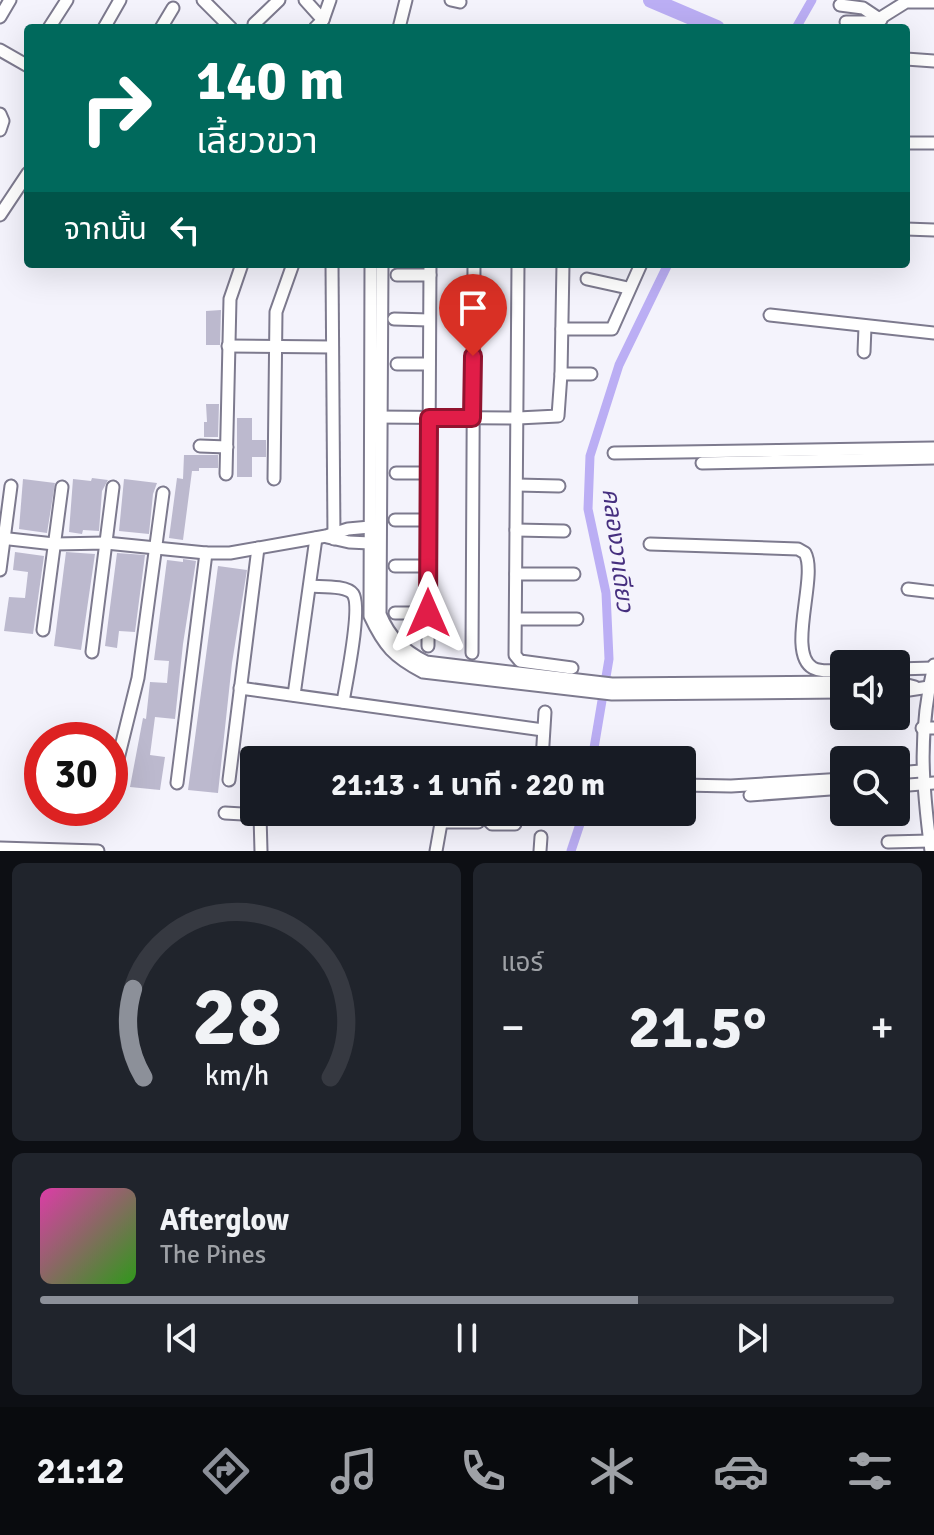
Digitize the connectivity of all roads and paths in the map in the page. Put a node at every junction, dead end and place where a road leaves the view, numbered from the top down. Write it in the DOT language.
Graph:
graph roads {
  1 [pos="10,0"];
  2 [pos="67,0"];
  3 [pos="120,0"];
  4 [pos="203,0"];
  5 [pos="279,0"];
  6 [pos="305,0"];
  7 [pos="330,0"];
  8 [pos="406,0"];
  9 [pos="934,2"];
  10 [pos="840,5"];
  11 [pos="173,8"];
  12 [pos="0,17"];
  13 [pos="881,20"];
  14 [pos="846,22"];
  15 [pos="52,24"];
  16 [pos="106,24"];
  17 [pos="163,24"];
  18 [pos="227,24"];
  19 [pos="254,24"];
  20 [pos="319,24"];
  21 [pos="400,24"];
  22 [pos="0,50"];
  23 [pos="910,59"];
  24 [pos="934,61"];
  25 [pos="24,62"];
  26 [pos="0,114"];
  27 [pos="0,130"];
  28 [pos="910,143"];
  29 [pos="934,143"];
  30 [pos="24,179"];
  31 [pos="0,215"];
  32 [pos="910,229"];
  33 [pos="934,230"];
  34 [pos="240,268"];
  35 [pos="291,268"];
  36 [pos="332,268"];
  37 [pos="371,268"];
  38 [pos="382,268"];
  39 [pos="474,268"];
  40 [pos="518,268"];
  41 [pos="563,268"];
  42 [pos="639,268"];
  43 [pos="430,270"];
  44 [pos="397,275"];
  45 [pos="587,279"];
  46 [pos="628,288"];
  47 [pos="770,315"];
  48 [pos="394,319"];
  49 [pos="429,320"];
  50 [pos="865,327"];
  51 [pos="562,329"];
  52 [pos="934,333"];
  53 [pos="228,346"];
  54 [pos="275,346"];
  55 [pos="332,347"];
  56 [pos="864,352"];
  57 [pos="397,364"];
  58 [pos="429,364"];
  59 [pos="561,374"];
  60 [pos="591,374"];
  61 [pos="375,417"];
  62 [pos="429,418"];
  63 [pos="472,418"];
  64 [pos="518,418"];
  65 [pos="200,446"];
  66 [pos="227,447"];
  67 [pos="934,448"];
  68 [pos="614,453"];
  69 [pos="934,458"];
  70 [pos="702,463"];
  71 [pos="396,473"];
  72 [pos="429,473"];
  73 [pos="226,474"];
  74 [pos="274,479"];
  75 [pos="517,485"];
  76 [pos="11,486"];
  77 [pos="559,486"];
  78 [pos="62,487"];
  79 [pos="113,487"];
  80 [pos="163,493"];
  81 [pos="395,520"];
  82 [pos="429,520"];
  83 [pos="516,530"];
  84 [pos="564,531"];
  85 [pos="372,536"];
  86 [pos="327,537"];
  87 [pos="2,538"];
  88 [pos="106,543"];
  89 [pos="54,544"];
  90 [pos="650,544"];
  91 [pos="156,547"];
  92 [pos="258,548"];
  93 [pos="206,553"];
  94 [pos="395,566"];
  95 [pos="429,566"];
  96 [pos="0,570"];
  97 [pos="516,574"];
  98 [pos="574,574"];
  99 [pos="310,586"];
  100 [pos="908,589"];
  101 [pos="934,592"];
  102 [pos="395,613"];
  103 [pos="428,613"];
  104 [pos="516,619"];
  105 [pos="577,619"];
  106 [pos="43,630"];
  107 [pos="428,646"];
  108 [pos="92,652"];
  109 [pos="472,653"];
  110 [pos="934,666"];
  111 [pos="910,668"];
  112 [pos="830,671"];
  113 [pos="576,682"];
  114 [pos="830,683"];
  115 [pos="910,686"];
  116 [pos="915,687"];
  117 [pos="929,687"];
  118 [pos="240,688"];
  119 [pos="759,688"];
  120 [pos="910,688"];
  121 [pos="830,691"];
  122 [pos="294,695"];
  123 [pos="343,702"];
  124 [pos="545,712"];
  125 [pos="127,722"];
  126 [pos="928,728"];
  127 [pos="543,730"];
  128 [pos="542,746"];
  129 [pos="921,771"];
  130 [pos="910,772"];
  131 [pos="229,780"];
  132 [pos="830,780"];
  133 [pos="177,783"];
  134 [pos="928,784"];
  135 [pos="696,785"];
  136 [pos="830,789"];
  137 [pos="750,795"];
  138 [pos="225,813"];
  139 [pos="440,826"];
  140 [pos="541,837"];
  141 [pos="931,837"];
  142 [pos="888,842"];
  143 [pos="0,848"];
  144 [pos="98,851"];
  145 [pos="261,851"];
  146 [pos="436,851"];
  147 [pos="540,851"];
  1 -- 12 [label="street"];
  2 -- 15 [label="street"];
  3 -- 16 [label="street"];
  4 -- 18 [label="street"];
  5 -- 19 [label="street"];
  6 -- 20 [label="street"];
  7 -- 20 [label="street"];
  8 -- 21 [label="street"];
  9 -- 13 [label="street"];
  10 -- 13 [label="street"];
  11 -- 17 [label="street"];
  13 -- 14 [label="street"];
  22 -- 25 [label="street"];
  23 -- 24 [label="street"];
  26 -- 27 [label="street"];
  28 -- 29 [label="street"];
  30 -- 31 [label="street"];
  32 -- 33 [label="street"];
  34 -- 53 [label="street"];
  35 -- 54 [label="street"];
  36 -- 55 [label="street"];
  37 -- 61 [label="street"];
  38 -- 61 [label="street"];
  39 -- 63 [label="street"];
  40 -- 64 [label="street"];
  41 -- 51 [label="street"];
  42 -- 46 [label="street"];
  43 -- 44 [label="street"];
  43 -- 49 [label="street"];
  45 -- 46 [label="street"];
  46 -- 51 [label="street"];
  47 -- 50 [label="street"];
  48 -- 49 [label="street"];
  49 -- 58 [label="street"];
  50 -- 52 [label="street"];
  50 -- 56 [label="street"];
  51 -- 59 [label="street"];
  53 -- 54 [label="street"];
  53 -- 66 [label="street"];
  54 -- 55 [label="street"];
  54 -- 74 [label="street"];
  55 -- 86 [label="street"];
  57 -- 58 [label="street"];
  58 -- 62 [label="street"];
  59 -- 60 [label="street"];
  59 -- 64 [label="street"];
  61 -- 62 [label="street"];
  61 -- 85 [label="street"];
  62 -- 63 [label="street"];
  62 -- 72 [label="street"];
  63 -- 64 [label="street"];
  63 -- 109 [label="street"];
  64 -- 75 [label="street"];
  65 -- 66 [label="street"];
  66 -- 73 [label="street"];
  67 -- 68 [label="street"];
  69 -- 70 [label="street"];
  71 -- 72 [label="street"];
  72 -- 82 [label="street"];
  75 -- 77 [label="street"];
  75 -- 83 [label="street"];
  76 -- 87 [label="street"];
  78 -- 89 [label="street"];
  79 -- 88 [label="street"];
  80 -- 91 [label="street"];
  81 -- 82 [label="street"];
  82 -- 95 [label="street"];
  83 -- 84 [label="street"];
  83 -- 97 [label="street"];
  85 -- 86 [label="street"];
  85 -- 113 [label="street"];
  86 -- 92 [label="street"];
  86 -- 99 [label="street"];
  87 -- 89 [label="street"];
  87 -- 96 [label="street"];
  88 -- 89 [label="street"];
  88 -- 91 [label="street"];
  88 -- 108 [label="street"];
  89 -- 106 [label="street"];
  90 -- 112 [label="street"];
  91 -- 93 [label="street"];
  91 -- 125 [label="street"];
  92 -- 93 [label="street"];
  92 -- 118 [label="street"];
  93 -- 133 [label="street"];
  94 -- 95 [label="street"];
  95 -- 103 [label="street"];
  97 -- 98 [label="street"];
  97 -- 104 [label="street"];
  99 -- 122 [label="street"];
  99 -- 123 [label="street"];
  100 -- 101 [label="street"];
  102 -- 103 [label="street"];
  103 -- 107 [label="street"];
  104 -- 105 [label="street"];
  104 -- 113 [label="street"];
  110 -- 111 [label="street"];
  110 -- 117 [label="street"];
  113 -- 119 [label="street"];
  114 -- 119 [label="street"];
  115 -- 116 [label="street"];
  116 -- 117 [label="street"];
  116 -- 120 [label="street"];
  117 -- 126 [label="street"];
  118 -- 122 [label="street"];
  118 -- 131 [label="street"];
  119 -- 121 [label="street"];
  122 -- 123 [label="street"];
  123 -- 127 [label="street"];
  124 -- 127 [label="street"];
  126 -- 129 [label="street"];
  127 -- 128 [label="street"];
  129 -- 130 [label="street"];
  129 -- 134 [label="street"];
  132 -- 135 [label="street"];
  134 -- 141 [label="street"];
  136 -- 137 [label="street"];
  138 -- 145 [label="street"];
  139 -- 146 [label="street"];
  140 -- 147 [label="street"];
  141 -- 142 [label="street"];
  143 -- 144 [label="street"];
}
